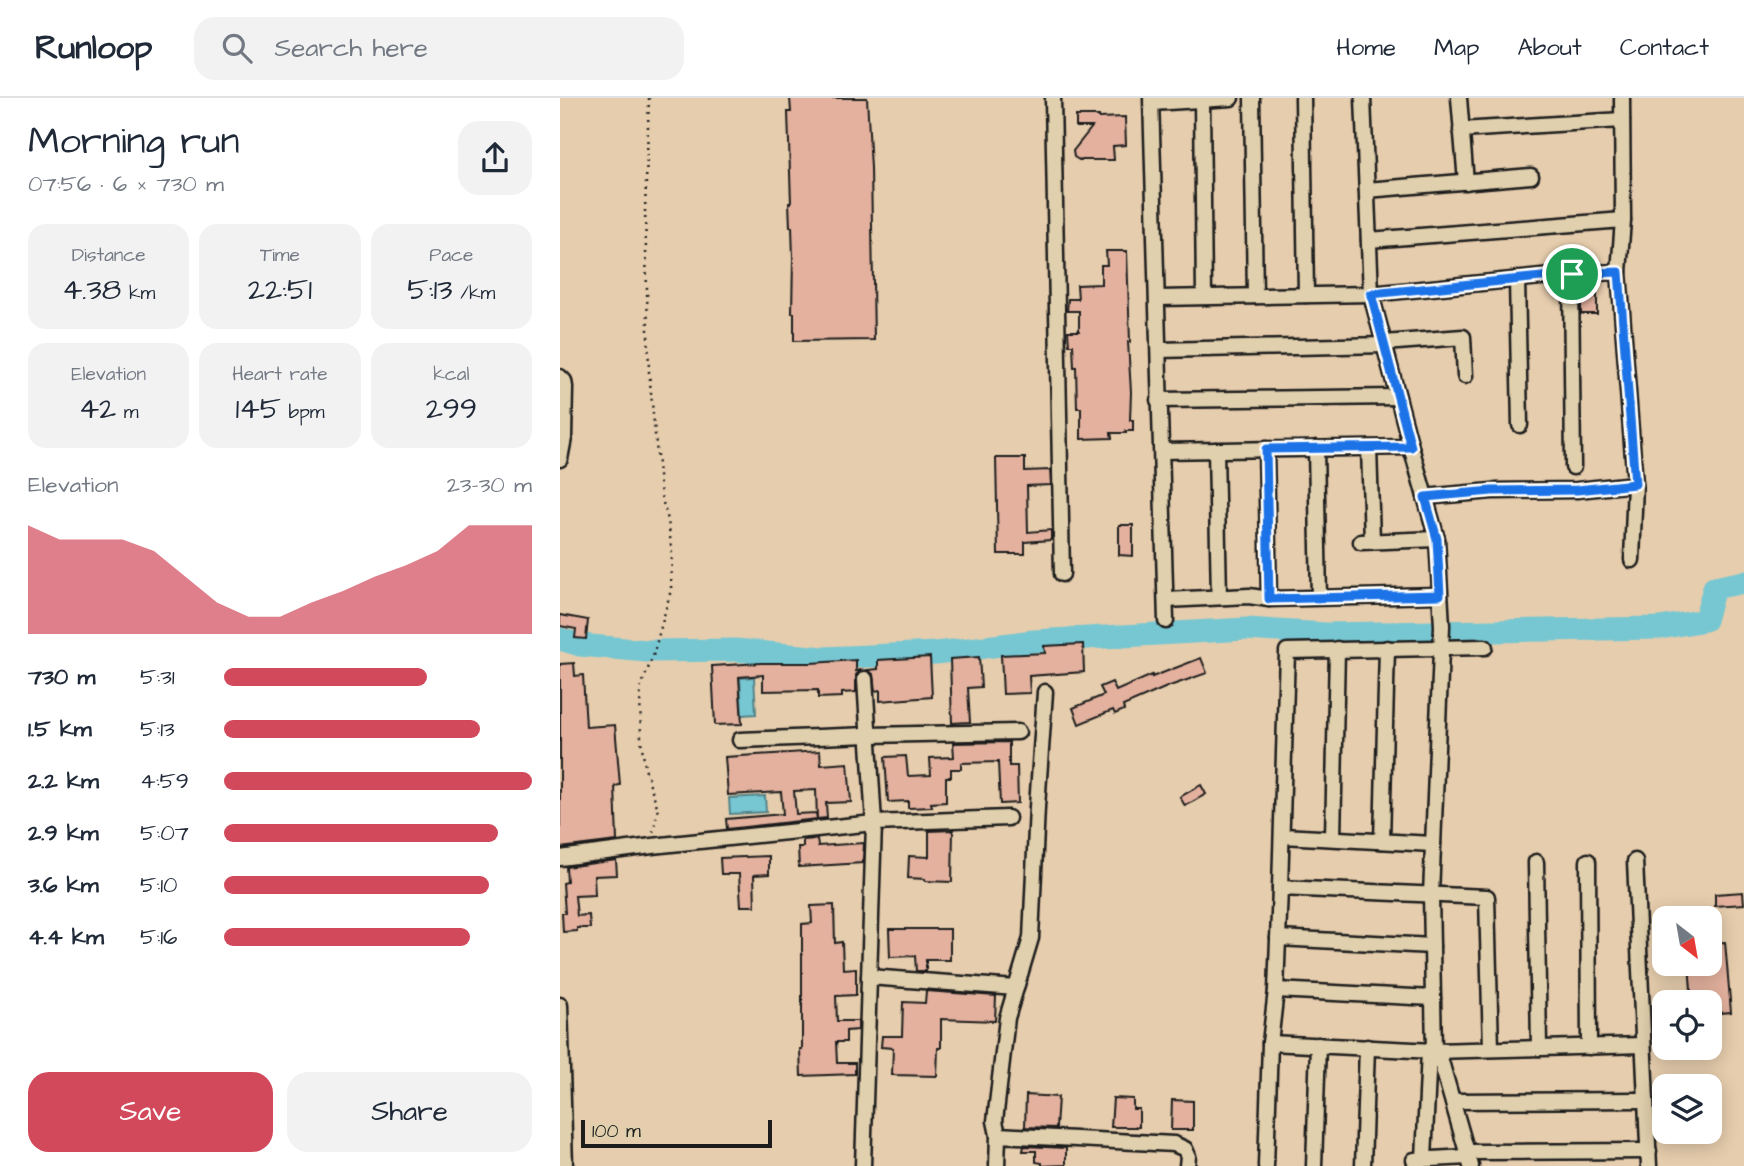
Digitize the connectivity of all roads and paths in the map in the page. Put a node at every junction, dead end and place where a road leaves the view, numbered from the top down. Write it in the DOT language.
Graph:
graph roads {
  1 [pos="649,98"];
  2 [pos="1053,98"];
  3 [pos="1231,98"];
  4 [pos="1252,98"];
  5 [pos="1303,98"];
  6 [pos="1363,98"];
  7 [pos="1459,98"];
  8 [pos="1622,98"];
  9 [pos="1202,100"];
  10 [pos="1152,101"];
  11 [pos="1622,120"];
  12 [pos="1461,130"];
  13 [pos="1531,176"];
  14 [pos="1466,182"];
  15 [pos="1367,190"];
  16 [pos="1623,220"];
  17 [pos="1369,240"];
  18 [pos="1619,272"];
  19 [pos="1572,274"];
  20 [pos="1517,279"];
  21 [pos="1371,294"];
  22 [pos="1306,295"];
  23 [pos="1255,296"];
  24 [pos="1204,297"];
  25 [pos="1157,298"];
  26 [pos="1384,344"];
  27 [pos="1159,350"];
  28 [pos="1465,376"];
  29 [pos="560,377"];
  30 [pos="1398,397"];
  31 [pos="1159,400"];
  32 [pos="1520,425"];
  33 [pos="1411,447"];
  34 [pos="1316,448"];
  35 [pos="1369,448"];
  36 [pos="1266,449"];
  37 [pos="1162,450"];
  38 [pos="1216,450"];
  39 [pos="560,459"];
  40 [pos="1573,467"];
  41 [pos="1635,484"];
  42 [pos="1425,497"];
  43 [pos="1437,539"];
  44 [pos="1632,560"];
  45 [pos="1062,574"];
  46 [pos="1440,595"];
  47 [pos="1219,597"];
  48 [pos="1319,597"];
  49 [pos="1269,599"];
  50 [pos="1166,600"];
  51 [pos="1166,621"];
  52 [pos="1441,638"];
  53 [pos="1485,647"];
  54 [pos="1387,648"];
  55 [pos="1337,649"];
  56 [pos="865,678"];
  57 [pos="1045,692"];
  58 [pos="1018,732"];
  59 [pos="869,735"];
  60 [pos="740,740"];
  61 [pos="1008,818"];
  62 [pos="874,823"];
  63 [pos="1282,836"];
  64 [pos="1333,838"];
  65 [pos="1382,841"];
  66 [pos="1433,844"];
  67 [pos="652,846"];
  68 [pos="560,858"];
  69 [pos="1588,861"];
  70 [pos="1635,861"];
  71 [pos="1536,862"];
  72 [pos="1280,888"];
  73 [pos="1431,895"];
  74 [pos="1278,938"];
  75 [pos="1432,946"];
  76 [pos="869,977"];
  77 [pos="1016,988"];
  78 [pos="1276,990"];
  79 [pos="1433,998"];
  80 [pos="560,1005"];
  81 [pos="1270,1043"];
  82 [pos="1318,1045"];
  83 [pos="1643,1045"];
  84 [pos="1589,1047"];
  85 [pos="1367,1048"];
  86 [pos="1539,1048"];
  87 [pos="1490,1049"];
  88 [pos="1434,1051"];
  89 [pos="1646,1100"];
  90 [pos="1452,1101"];
  91 [pos="998,1135"];
  92 [pos="1469,1158"];
  93 [pos="1649,1159"];
  94 [pos="565,1166"];
  95 [pos="863,1166"];
  96 [pos="997,1166"];
  97 [pos="1187,1166"];
  98 [pos="1266,1166"];
  99 [pos="1314,1166"];
  100 [pos="1363,1166"];
  1 -- 67 [label="path"];
  2 -- 45 [label="street"];
  3 -- 9 [label="street"];
  4 -- 23 [label="street"];
  5 -- 22 [label="street"];
  6 -- 15 [label="street"];
  7 -- 12 [label="street"];
  8 -- 11 [label="street"];
  9 -- 10 [label="street"];
  9 -- 24 [label="street"];
  10 -- 25 [label="street"];
  11 -- 12 [label="street"];
  11 -- 16 [label="street"];
  12 -- 14 [label="street"];
  13 -- 14 [label="street"];
  14 -- 15 [label="street"];
  15 -- 17 [label="street"];
  16 -- 17 [label="street"];
  16 -- 18 [label="street"];
  17 -- 21 [label="street"];
  18 -- 19 [label="street"];
  18 -- 41 [label="street"];
  19 -- 20 [label="street"];
  19 -- 40 [label="street"];
  20 -- 21 [label="street"];
  20 -- 32 [label="street"];
  21 -- 22 [label="street"];
  21 -- 26 [label="street"];
  22 -- 23 [label="street"];
  23 -- 24 [label="street"];
  24 -- 25 [label="street"];
  25 -- 27 [label="street"];
  26 -- 27 [label="street"];
  26 -- 28 [label="street"];
  26 -- 30 [label="street"];
  27 -- 31 [label="street"];
  29 -- 39 [label="street"];
  30 -- 31 [label="street"];
  30 -- 33 [label="street"];
  31 -- 37 [label="street"];
  33 -- 35 [label="street"];
  33 -- 42 [label="street"];
  34 -- 35 [label="street"];
  34 -- 36 [label="street"];
  34 -- 48 [label="street"];
  35 -- 43 [label="street"];
  36 -- 38 [label="street"];
  36 -- 49 [label="street"];
  37 -- 38 [label="street"];
  37 -- 50 [label="street"];
  38 -- 47 [label="street"];
  41 -- 42 [label="street"];
  41 -- 44 [label="street"];
  42 -- 43 [label="street"];
  43 -- 46 [label="street"];
  46 -- 48 [label="street"];
  46 -- 52 [label="street"];
  47 -- 49 [label="street"];
  47 -- 50 [label="street"];
  48 -- 49 [label="street"];
  50 -- 51 [label="street"];
  52 -- 53 [label="street"];
  52 -- 54 [label="street"];
  52 -- 66 [label="street"];
  54 -- 55 [label="street"];
  54 -- 65 [label="street"];
  55 -- 63 [label="street"];
  55 -- 64 [label="street"];
  56 -- 59 [label="street"];
  57 -- 77 [label="street"];
  58 -- 59 [label="street"];
  59 -- 60 [label="street"];
  59 -- 62 [label="street"];
  61 -- 62 [label="street"];
  62 -- 67 [label="street"];
  62 -- 76 [label="street"];
  63 -- 64 [label="street"];
  63 -- 72 [label="street"];
  64 -- 65 [label="street"];
  65 -- 66 [label="street"];
  66 -- 73 [label="street"];
  67 -- 68 [label="street"];
  69 -- 84 [label="street"];
  70 -- 83 [label="street"];
  71 -- 86 [label="street"];
  72 -- 73 [label="street"];
  72 -- 74 [label="street"];
  73 -- 75 [label="street"];
  73 -- 87 [label="street"];
  74 -- 75 [label="street"];
  74 -- 78 [label="street"];
  75 -- 79 [label="street"];
  76 -- 77 [label="street"];
  76 -- 95 [label="street"];
  77 -- 91 [label="street"];
  78 -- 79 [label="street"];
  78 -- 81 [label="street"];
  79 -- 88 [label="street"];
  80 -- 94 [label="street"];
  81 -- 82 [label="street"];
  81 -- 98 [label="street"];
  82 -- 85 [label="street"];
  82 -- 99 [label="street"];
  83 -- 84 [label="street"];
  83 -- 89 [label="street"];
  84 -- 86 [label="street"];
  85 -- 88 [label="street"];
  85 -- 100 [label="street"];
  86 -- 87 [label="street"];
  87 -- 88 [label="street"];
  88 -- 90 [label="street"];
  88 -- 92 [label="street"];
  89 -- 90 [label="street"];
  89 -- 93 [label="street"];
  90 -- 92 [label="street"];
  91 -- 96 [label="street"];
  91 -- 97 [label="street"];
  92 -- 93 [label="street"];
}
